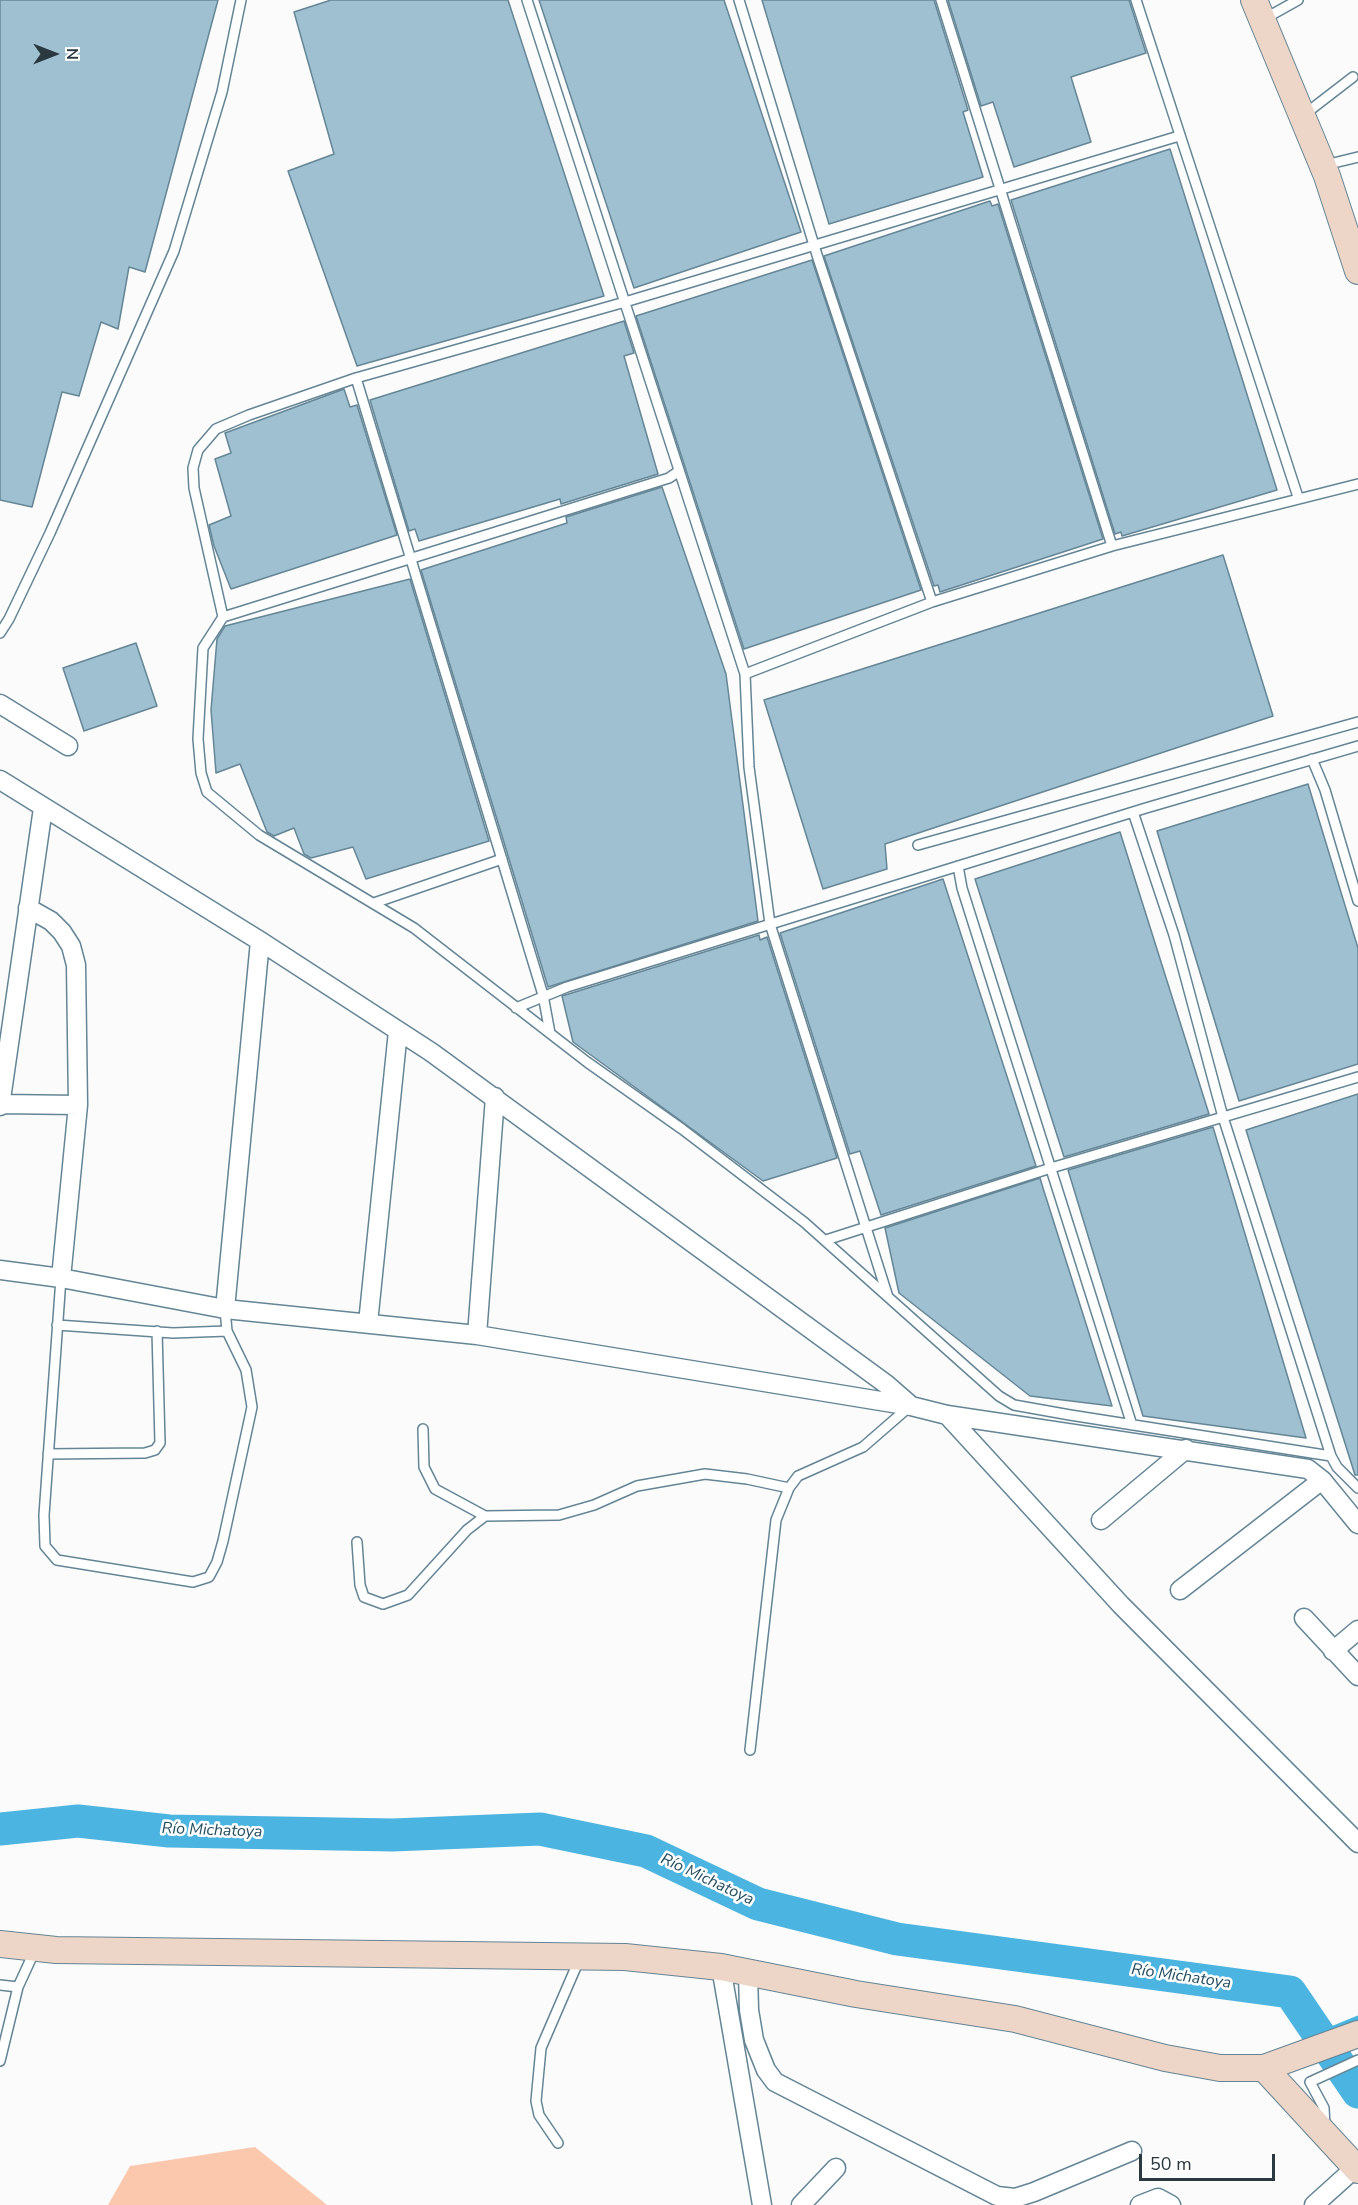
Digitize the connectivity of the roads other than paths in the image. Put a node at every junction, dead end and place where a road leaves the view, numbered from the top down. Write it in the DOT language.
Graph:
graph roads {
  1 [pos="240,0"];
  2 [pos="527,0"];
  3 [pos="739,0"];
  4 [pos="942,0"];
  5 [pos="1136,0"];
  6 [pos="1298,0"];
  7 [pos="1259,10"];
  8 [pos="1353,77"];
  9 [pos="1304,116"];
  10 [pos="1179,136"];
  11 [pos="1358,157"];
  12 [pos="1323,166"];
  13 [pos="1000,188"];
  14 [pos="814,245"];
  15 [pos="1358,271"];
  16 [pos="625,302"];
  17 [pos="356,378"];
  18 [pos="679,471"];
  19 [pos="1358,484"];
  20 [pos="1298,497"];
  21 [pos="1112,546"];
  22 [pos="411,557"];
  23 [pos="932,602"];
  24 [pos="223,616"];
  25 [pos="0,633"];
  26 [pos="745,674"];
  27 [pos="0,704"];
  28 [pos="1358,722"];
  29 [pos="68,746"];
  30 [pos="1358,746"];
  31 [pos="1312,759"];
  32 [pos="0,780"];
  33 [pos="44,807"];
  34 [pos="1133,812"];
  35 [pos="918,844"];
  36 [pos="502,859"];
  37 [pos="958,866"];
  38 [pos="1358,901"];
  39 [pos="374,903"];
  40 [pos="28,908"];
  41 [pos="770,924"];
  42 [pos="260,941"];
  43 [pos="543,995"];
  44 [pos="516,1008"];
  45 [pos="398,1031"];
  46 [pos="550,1034"];
  47 [pos="1358,1077"];
  48 [pos="495,1097"];
  49 [pos="0,1105"];
  50 [pos="78,1106"];
  51 [pos="1223,1117"];
  52 [pos="1051,1168"];
  53 [pos="867,1227"];
  54 [pos="826,1240"];
  55 [pos="0,1270"];
  56 [pos="61,1278"];
  57 [pos="888,1297"];
  58 [pos="225,1309"];
  59 [pos="368,1323"];
  60 [pos="57,1325"];
  61 [pos="157,1331"];
  62 [pos="227,1331"];
  63 [pos="477,1335"];
  64 [pos="911,1406"];
  65 [pos="947,1414"];
  66 [pos="1132,1425"];
  67 [pos="423,1429"];
  68 [pos="1186,1449"];
  69 [pos="48,1454"];
  70 [pos="1331,1456"];
  71 [pos="1322,1480"];
  72 [pos="789,1488"];
  73 [pos="1358,1488"];
  74 [pos="485,1516"];
  75 [pos="1101,1520"];
  76 [pos="1358,1524"];
  77 [pos="357,1542"];
  78 [pos="1180,1590"];
  79 [pos="1304,1618"];
  80 [pos="1358,1630"];
  81 [pos="1333,1651"];
  82 [pos="1358,1676"];
  83 [pos="750,1750"];
  84 [pos="1358,1843"];
  85 [pos="0,1944"];
  86 [pos="36,1948"];
  87 [pos="582,1955"];
  88 [pos="721,1967"];
  89 [pos="748,1973"];
  90 [pos="0,1985"];
  91 [pos="18,1987"];
  92 [pos="1353,2035"];
  93 [pos="1358,2060"];
  94 [pos="0,2061"];
  95 [pos="1264,2068"];
  96 [pos="1324,2132"];
  97 [pos="558,2143"];
  98 [pos="1132,2151"];
  99 [pos="836,2168"];
  100 [pos="1357,2169"];
  101 [pos="762,2205"];
  102 [pos="801,2205"];
  103 [pos="1140,2205"];
  104 [pos="1171,2205"];
  105 [pos="1314,2205"];
  1 -- 25 [label="lane"];
  2 -- 16 [label="lane"];
  3 -- 14 [label="lane"];
  4 -- 13 [label="lane"];
  5 -- 10 [label="lane"];
  6 -- 7 [label="lane"];
  7 -- 9 [label="street"];
  8 -- 9 [label="lane"];
  9 -- 12 [label="street"];
  10 -- 13 [label="lane"];
  10 -- 20 [label="lane"];
  11 -- 12 [label="lane"];
  12 -- 15 [label="street"];
  13 -- 14 [label="lane"];
  13 -- 21 [label="lane"];
  14 -- 16 [label="lane"];
  14 -- 23 [label="lane"];
  16 -- 17 [label="lane"];
  16 -- 18 [label="lane"];
  17 -- 22 [label="lane"];
  17 -- 24 [label="lane"];
  18 -- 22 [label="lane"];
  18 -- 26 [label="lane"];
  19 -- 20 [label="lane"];
  20 -- 21 [label="lane"];
  21 -- 23 [label="lane"];
  22 -- 24 [label="lane"];
  22 -- 36 [label="lane"];
  23 -- 26 [label="lane"];
  24 -- 39 [label="lane"];
  26 -- 41 [label="lane"];
  27 -- 29 [label="street"];
  28 -- 35 [label="lane"];
  30 -- 31 [label="lane"];
  31 -- 34 [label="lane"];
  31 -- 38 [label="lane"];
  32 -- 33 [label="street"];
  33 -- 40 [label="street"];
  33 -- 42 [label="street"];
  34 -- 37 [label="lane"];
  34 -- 51 [label="lane"];
  36 -- 39 [label="lane"];
  36 -- 43 [label="lane"];
  37 -- 41 [label="lane"];
  37 -- 52 [label="lane"];
  39 -- 44 [label="lane"];
  40 -- 49 [label="street"];
  40 -- 50 [label="street"];
  41 -- 43 [label="lane"];
  41 -- 53 [label="lane"];
  42 -- 45 [label="street"];
  42 -- 58 [label="street"];
  43 -- 44 [label="lane"];
  43 -- 46 [label="lane"];
  44 -- 46 [label="lane"];
  45 -- 48 [label="street"];
  45 -- 59 [label="street"];
  46 -- 54 [label="lane"];
  47 -- 51 [label="lane"];
  48 -- 63 [label="street"];
  48 -- 64 [label="street"];
  49 -- 50 [label="street"];
  50 -- 56 [label="street"];
  51 -- 52 [label="lane"];
  51 -- 70 [label="lane"];
  52 -- 53 [label="lane"];
  52 -- 66 [label="lane"];
  53 -- 54 [label="lane"];
  53 -- 57 [label="lane"];
  54 -- 57 [label="lane"];
  55 -- 56 [label="street"];
  56 -- 58 [label="street"];
  56 -- 60 [label="lane"];
  57 -- 66 [label="lane"];
  58 -- 59 [label="street"];
  58 -- 62 [label="lane"];
  59 -- 63 [label="street"];
  60 -- 61 [label="lane"];
  60 -- 69 [label="lane"];
  61 -- 62 [label="lane"];
  61 -- 69 [label="lane"];
  62 -- 69 [label="lane"];
  63 -- 64 [label="street"];
  64 -- 65 [label="street"];
  64 -- 72 [label="lane"];
  65 -- 68 [label="street"];
  65 -- 84 [label="street"];
  66 -- 70 [label="lane"];
  67 -- 74 [label="lane"];
  68 -- 71 [label="street"];
  68 -- 75 [label="street"];
  70 -- 73 [label="lane"];
  71 -- 76 [label="street"];
  71 -- 78 [label="street"];
  72 -- 74 [label="lane"];
  72 -- 83 [label="lane"];
  74 -- 77 [label="lane"];
  79 -- 81 [label="street"];
  80 -- 81 [label="street"];
  81 -- 82 [label="street"];
  85 -- 86 [label="street"];
  86 -- 87 [label="street"];
  86 -- 91 [label="lane"];
  87 -- 88 [label="street"];
  87 -- 97 [label="lane"];
  88 -- 89 [label="street"];
  88 -- 101 [label="street"];
  89 -- 95 [label="street"];
  89 -- 98 [label="street"];
  90 -- 91 [label="lane"];
  91 -- 94 [label="lane"];
  92 -- 95 [label="street"];
  93 -- 96 [label="lane"];
  95 -- 96 [label="street"];
  96 -- 100 [label="street"];
  99 -- 102 [label="street"];
  100 -- 105 [label="street"];
  103 -- 104 [label="street"];
}
